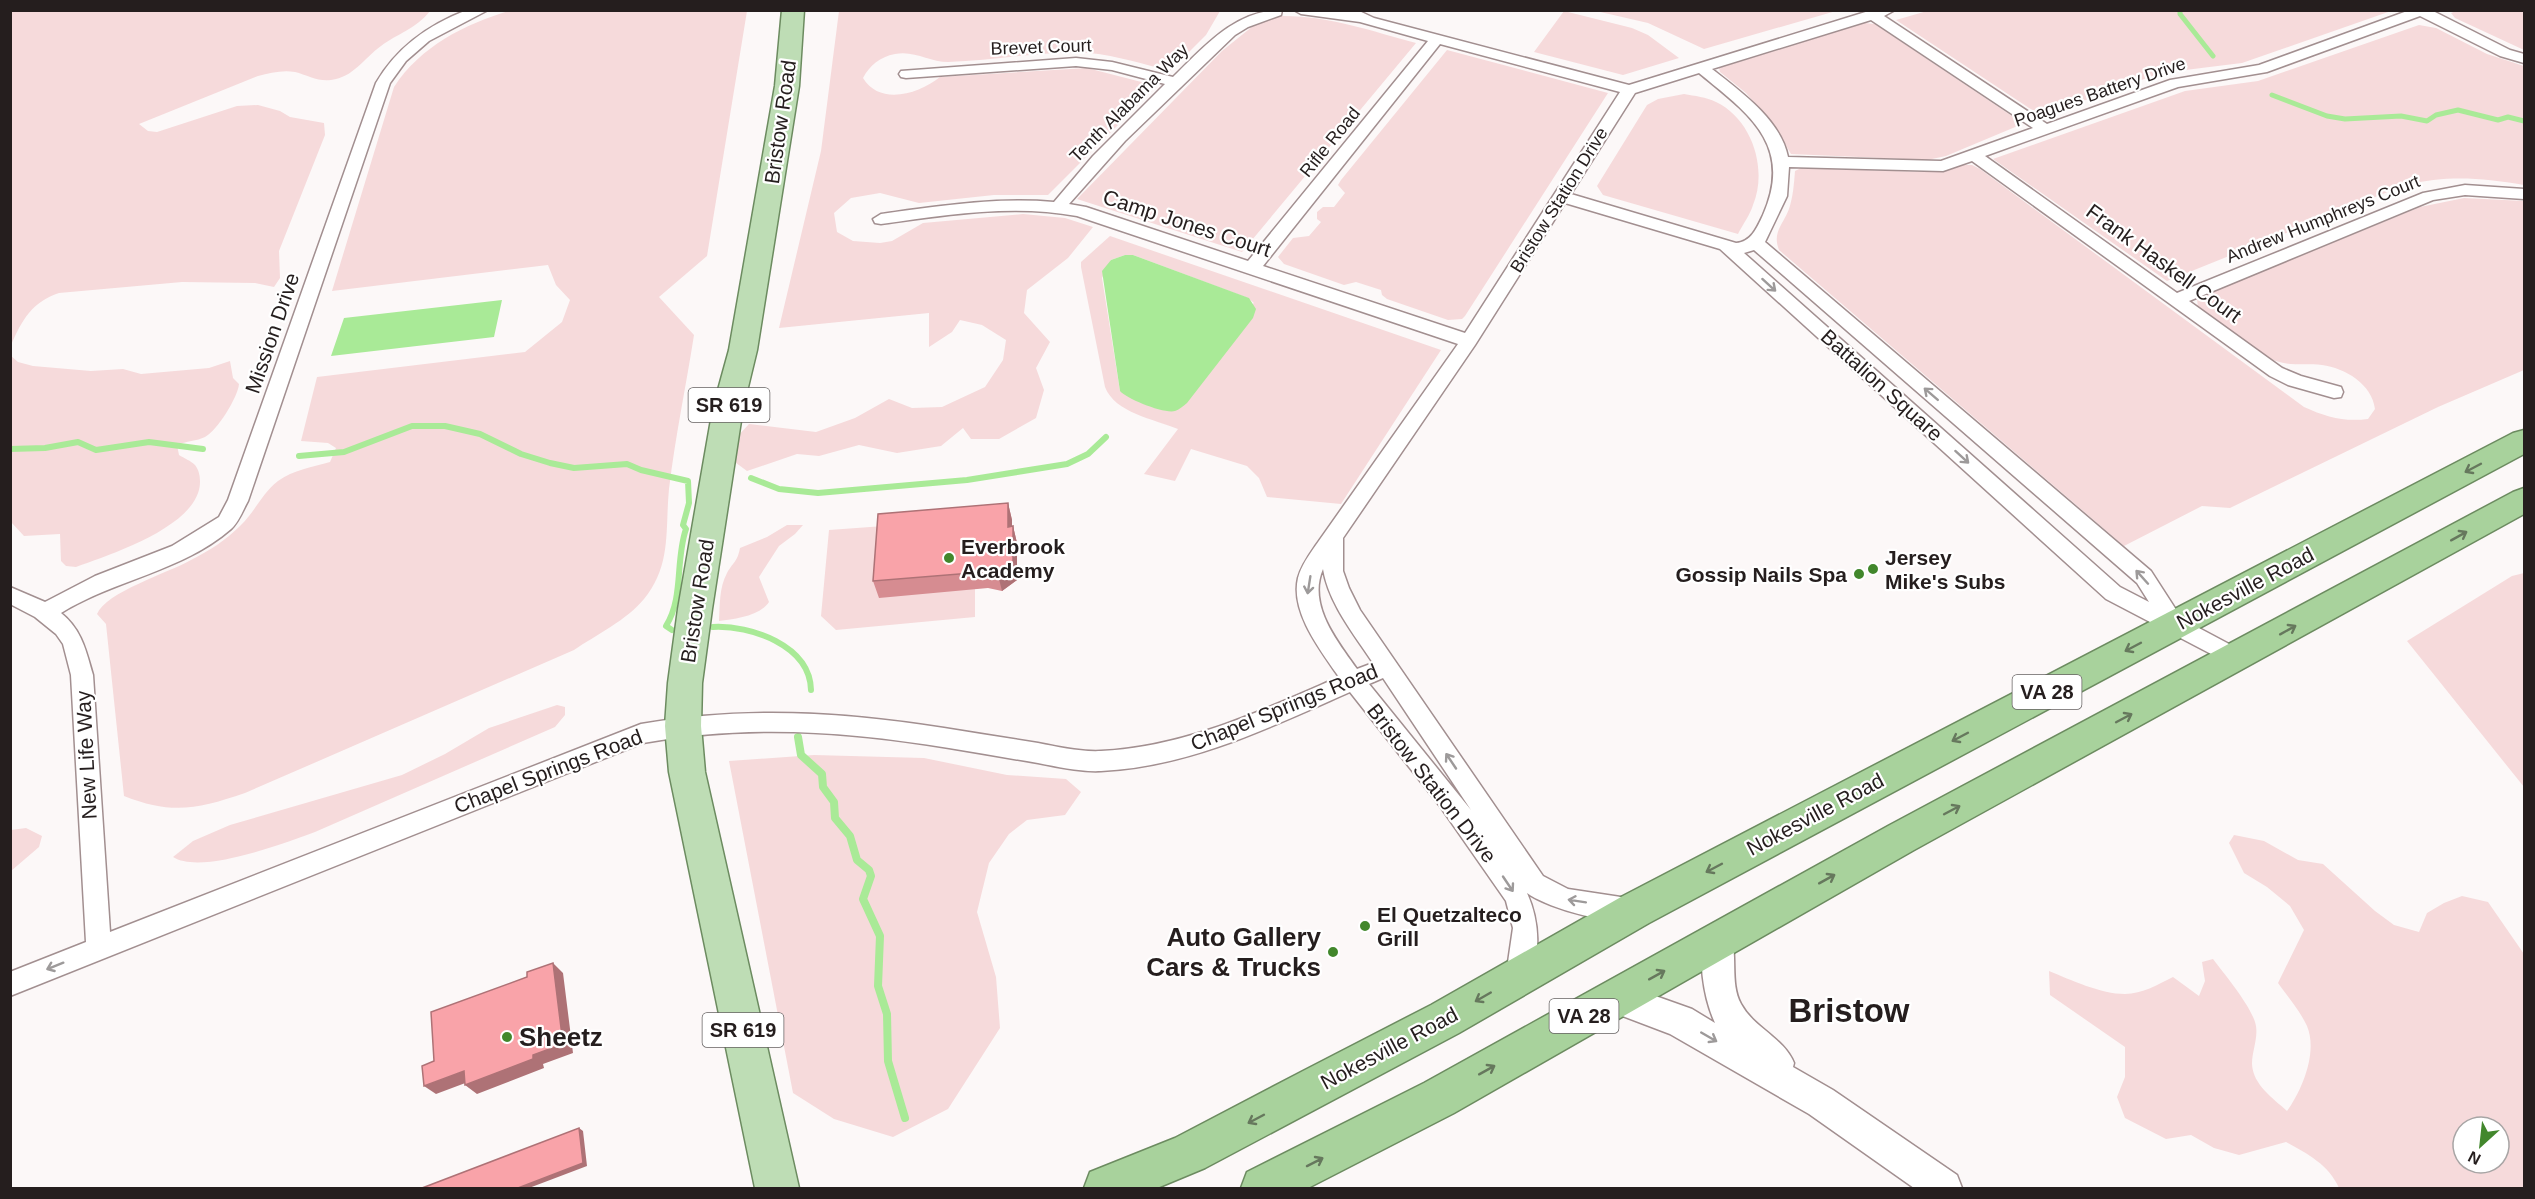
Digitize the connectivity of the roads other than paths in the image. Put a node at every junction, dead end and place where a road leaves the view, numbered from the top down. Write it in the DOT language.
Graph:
graph roads {
  1 [pos="480,10"];
  2 [pos="794,10"];
  3 [pos="1235,10"];
  4 [pos="1254,10"];
  5 [pos="1301,10"];
  6 [pos="1344,10"];
  7 [pos="1280,11"];
  8 [pos="2423,11"];
  9 [pos="1881,13"];
  10 [pos="1369,21"];
  11 [pos="1230,32"];
  12 [pos="1437,39"];
  13 [pos="2524,59"];
  14 [pos="1701,68"];
  15 [pos="906,75"];
  16 [pos="1175,82"];
  17 [pos="1629,90"];
  18 [pos="2046,130"];
  19 [pos="1975,156"];
  20 [pos="1782,162"];
  21 [pos="2524,194"];
  22 [pos="1562,197"];
  23 [pos="1059,206"];
  24 [pos="881,219"];
  25 [pos="1756,243"];
  26 [pos="1726,246"];
  27 [pos="1252,268"];
  28 [pos="2176,300"];
  29 [pos="1469,341"];
  30 [pos="2334,392"];
  31 [pos="2524,441"];
  32 [pos="2524,500"];
  33 [pos="1335,534"];
  34 [pos="10,595"];
  35 [pos="45,613"];
  36 [pos="2175,625"];
  37 [pos="2236,658"];
  38 [pos="1387,666"];
  39 [pos="1352,681"];
  40 [pos="683,726"];
  41 [pos="1635,910"];
  42 [pos="1718,941"];
  43 [pos="99,949"];
  44 [pos="1519,976"];
  45 [pos="10,984"];
  46 [pos="1616,998"];
  47 [pos="1821,1102"];
  48 [pos="777,1188"];
  49 [pos="1106,1188"];
  50 [pos="1263,1188"];
  51 [pos="1944,1188"];
  1 -- 35 [label="street, Mission Drive"];
  2 -- 40 [label="main road, Bristow Road / SR 619"];
  3 -- 11 [label="street"];
  4 -- 7 [label="street"];
  5 -- 10 [label="street"];
  6 -- 10 [label="street"];
  7 -- 11 [label="street, Tenth Alabama Way"];
  8 -- 13 [label="street"];
  8 -- 18 [label="street, Poagues Battery Drive"];
  9 -- 14 [label="street"];
  9 -- 18 [label="street"];
  10 -- 12 [label="street"];
  11 -- 16 [label="street, Tenth Alabama Way"];
  12 -- 17 [label="street"];
  12 -- 27 [label="street, Rifle Road"];
  14 -- 17 [label="street"];
  14 -- 20 [label="street"];
  15 -- 16 [label="street, Brevet Court"];
  16 -- 23 [label="street, Tenth Alabama Way"];
  17 -- 22 [label="street, Bristow Station Drive"];
  18 -- 19 [label="street, Poagues Battery Drive"];
  19 -- 20 [label="street, Poagues Battery Drive"];
  19 -- 28 [label="street, Frank Haskell Court"];
  20 -- 25 [label="street"];
  21 -- 28 [label="street, Andrew Humphreys Court"];
  22 -- 26 [label="street, Battalion Square"];
  22 -- 29 [label="street, Bristow Station Drive"];
  23 -- 24 [label="street, Camp Jones Court"];
  23 -- 27 [label="street, Camp Jones Court"];
  25 -- 26 [label="street"];
  36 -- 25 [label="street, Battalion Square, one-way"];
  26 -- 36 [label="street, Battalion Square, one-way"];
  27 -- 29 [label="street, Camp Jones Court"];
  28 -- 30 [label="street, Frank Haskell Court"];
  29 -- 33 [label="street, Bristow Station Drive"];
  31 -- 36 [label="highway, Nokesville Road / VA 28, one-way"];
  37 -- 32 [label="highway, VA 28, one-way"];
  33 -- 38 [label="street, Bristow Station Drive"];
  33 -- 39 [label="street, Bristow Station Drive, one-way"];
  34 -- 35 [label="street, New Life Way"];
  35 -- 43 [label="street, New Life Way"];
  36 -- 37 [label="street, Battalion Square"];
  36 -- 41 [label="highway, Nokesville Road / VA 28, one-way"];
  42 -- 37 [label="highway, VA 28, one-way"];
  38 -- 39 [label="street, Chapel Springs Road"];
  41 -- 38 [label="street, Bristow Station Drive, one-way"];
  39 -- 40 [label="street, Chapel Springs Road"];
  39 -- 44 [label="street, Bristow Station Drive, one-way"];
  40 -- 43 [label="street, Chapel Springs Road"];
  40 -- 48 [label="main road, Bristow Road / SR 619"];
  41 -- 44 [label="highway, Nokesville Road / VA 28"];
  46 -- 42 [label="highway, VA 28, one-way"];
  42 -- 47 [label="street"];
  43 -- 45 [label="street, Chapel Springs Road, one-way"];
  44 -- 49 [label="highway, Nokesville Road / VA 28, one-way"];
  46 -- 47 [label="street, one-way"];
  50 -- 46 [label="highway, VA 28, one-way"];
  47 -- 51 [label="street"];
}
